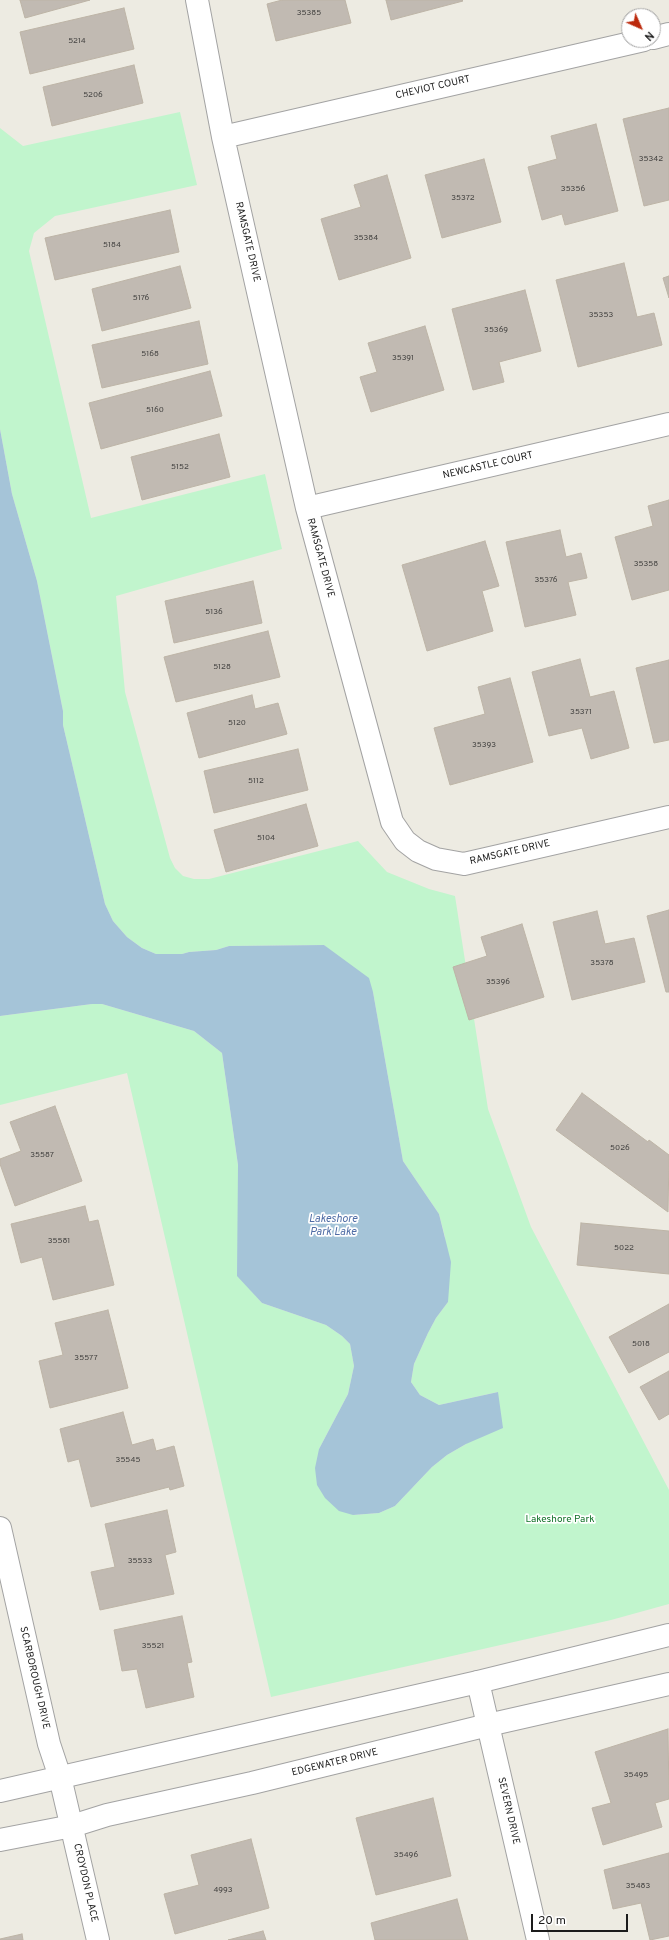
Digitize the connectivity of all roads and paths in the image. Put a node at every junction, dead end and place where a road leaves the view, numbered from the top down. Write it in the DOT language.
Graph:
graph roads {
  1 [pos="197,0"];
  2 [pos="621,45"];
  3 [pos="223,137"];
  4 [pos="669,424"];
  5 [pos="307,508"];
  6 [pos="669,817"];
  7 [pos="0,1528"];
  8 [pos="669,1635"];
  9 [pos="478,1682"];
  10 [pos="669,1684"];
  11 [pos="488,1725"];
  12 [pos="60,1777"];
  13 [pos="0,1791"];
  14 [pos="72,1826"];
  15 [pos="0,1840"];
  16 [pos="98,1940"];
  17 [pos="538,1940"];
  1 -- 3 [label="street, RAMSGATE DRIVE"];
  2 -- 3 [label="street, CHEVIOT COURT"];
  3 -- 5 [label="street, RAMSGATE DRIVE"];
  4 -- 5 [label="street, NEWCASTLE COURT"];
  5 -- 6 [label="street, RAMSGATE DRIVE"];
  7 -- 12 [label="street, SCARBOROUGH DRIVE"];
  8 -- 9 [label="street"];
  9 -- 11 [label="street, SEVERN DRIVE"];
  9 -- 12 [label="street"];
  10 -- 11 [label="street, EDGEWATER DRIVE"];
  11 -- 14 [label="street, EDGEWATER DRIVE"];
  11 -- 17 [label="street, SEVERN DRIVE"];
  12 -- 13 [label="street"];
  12 -- 14 [label="street, SCARBOROUGH DRIVE"];
  14 -- 15 [label="street, EDGEWATER DRIVE"];
  14 -- 16 [label="street, CROYDON PLACE"];
}
